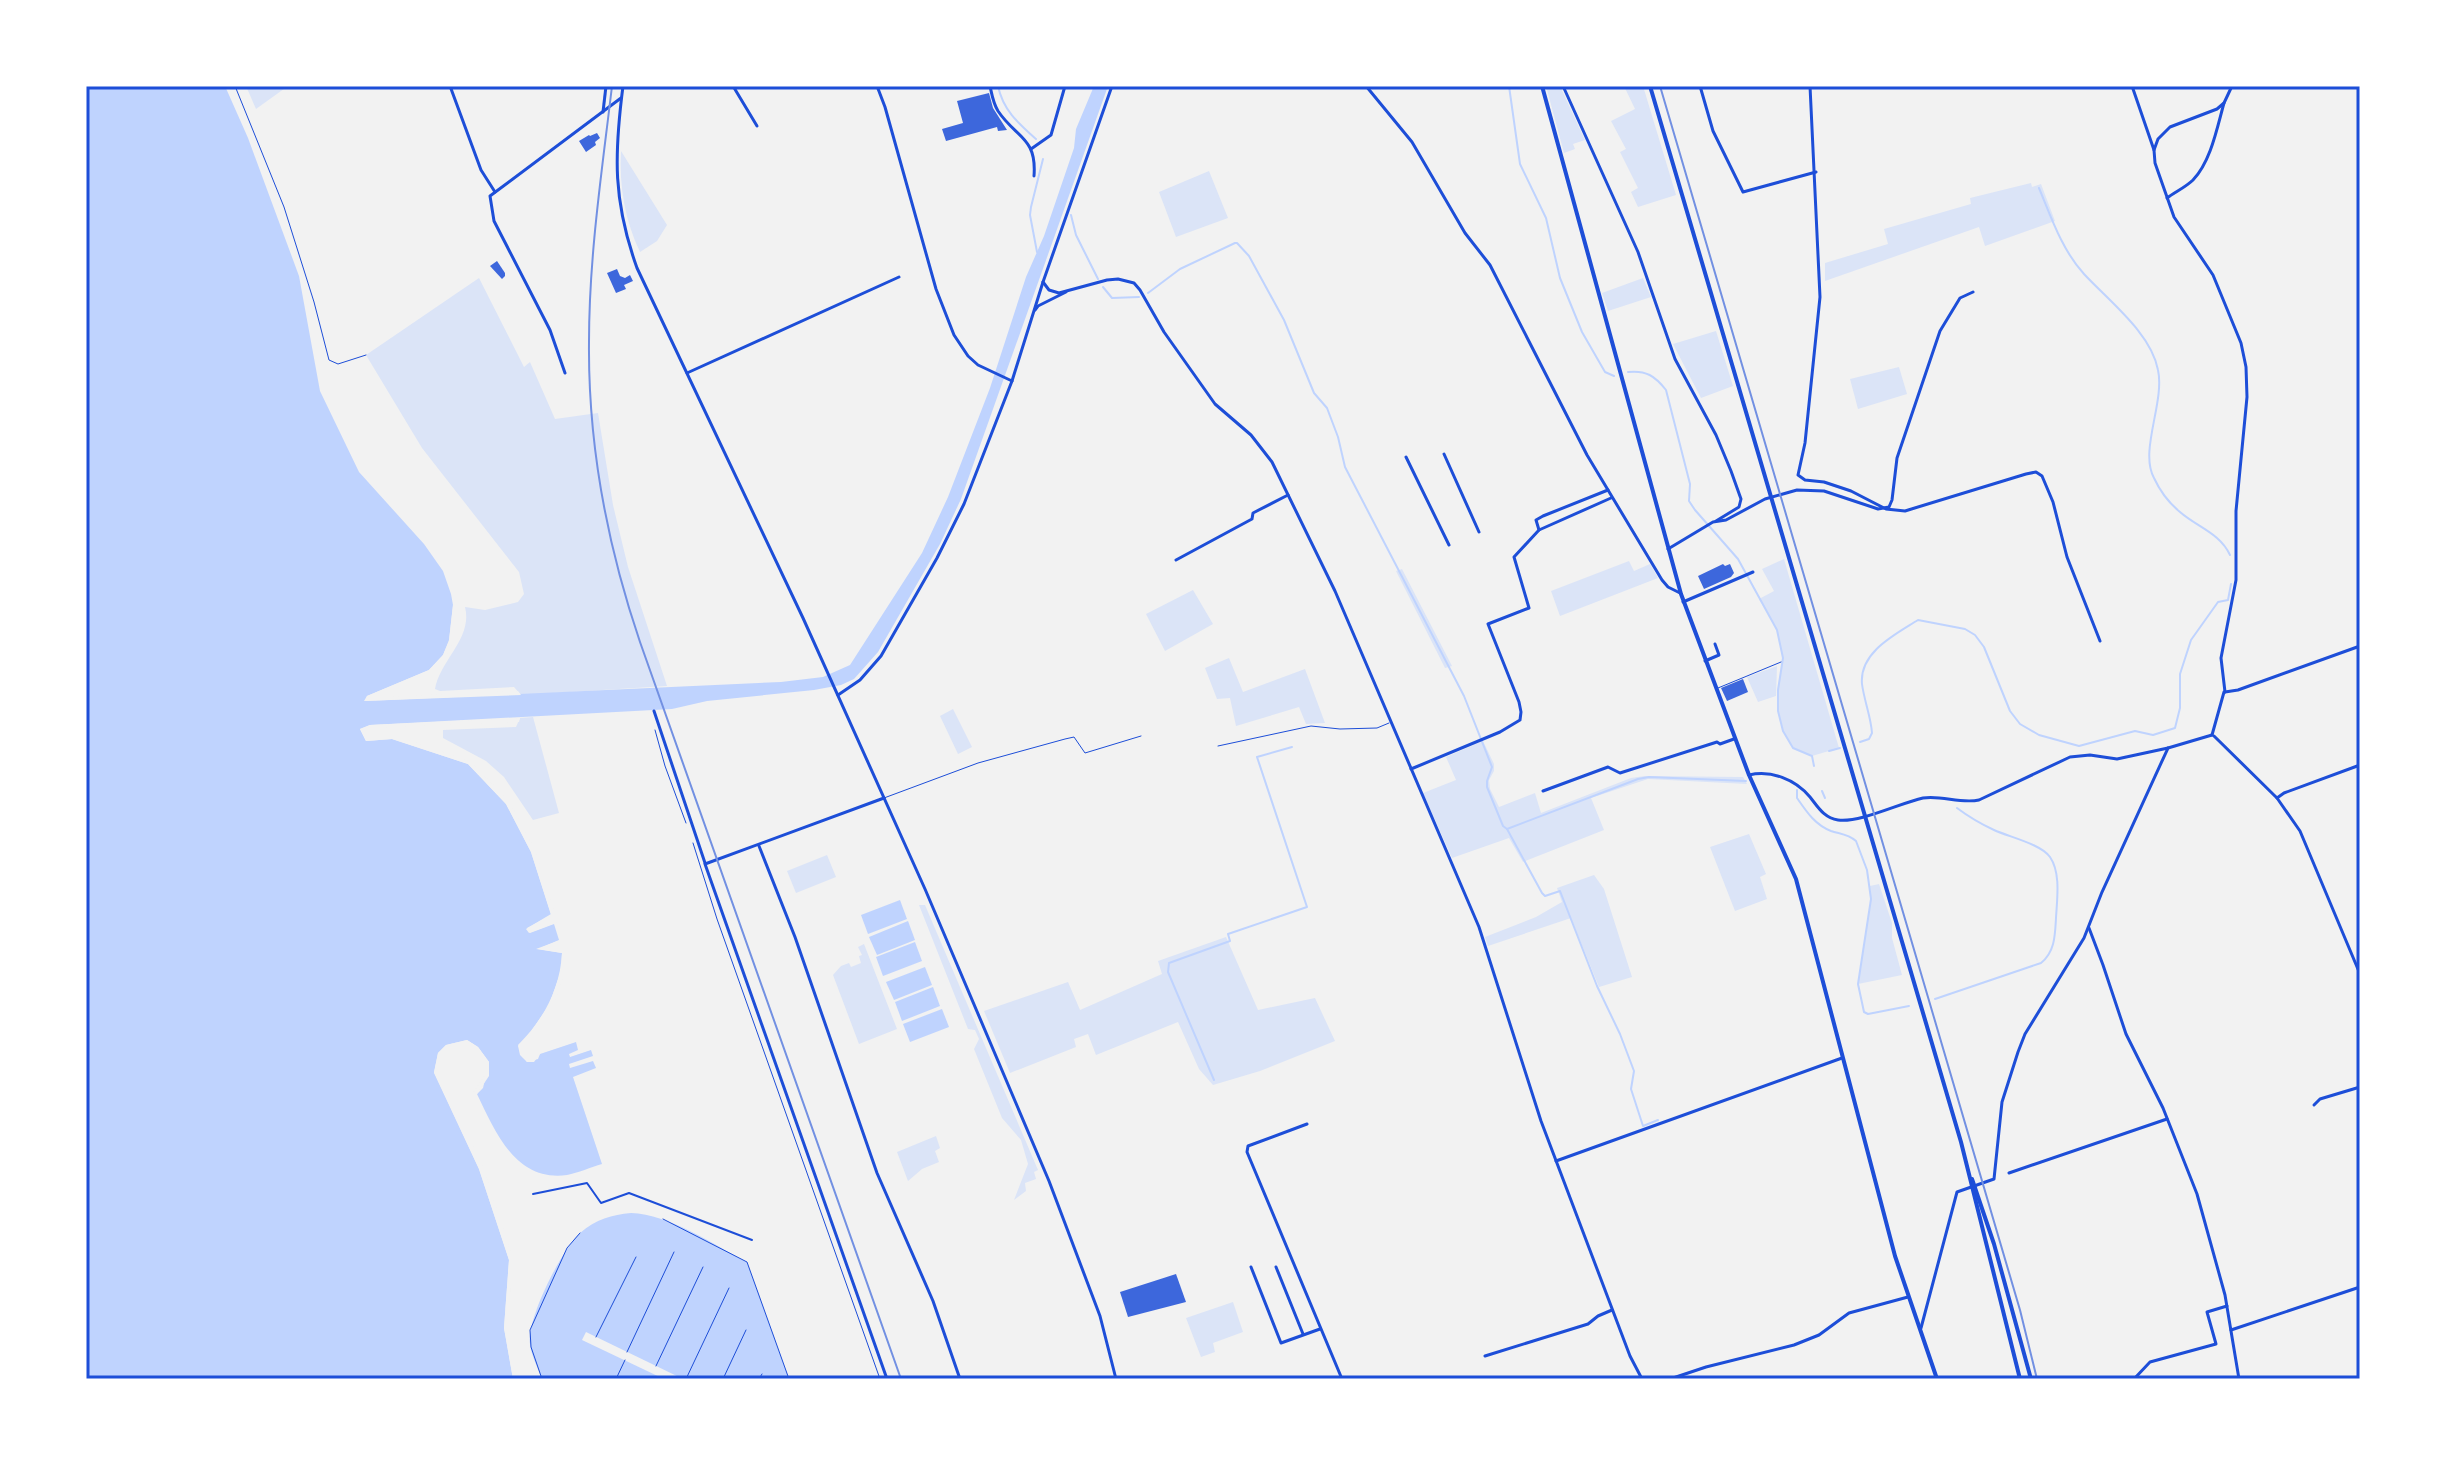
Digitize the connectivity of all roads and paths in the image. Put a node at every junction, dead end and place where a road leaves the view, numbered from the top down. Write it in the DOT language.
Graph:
graph roads {
  1 [pos="235,86"];
  2 [pos="450,86"];
  3 [pos="606,86"];
  4 [pos="623,86"];
  5 [pos="733,86"];
  6 [pos="877,86"];
  7 [pos="990,86"];
  8 [pos="1065,86"];
  9 [pos="1112,86"];
  10 [pos="1366,86"];
  11 [pos="1542,86"];
  12 [pos="1563,86"];
  13 [pos="1650,86"];
  14 [pos="1700,86"];
  15 [pos="1810,86"];
  16 [pos="2132,86"];
  17 [pos="2232,86"];
  18 [pos="621,98"];
  19 [pos="2224,103"];
  20 [pos="603,112"];
  21 [pos="757,126"];
  22 [pos="1031,149"];
  23 [pos="2154,150"];
  24 [pos="1816,172"];
  25 [pos="1034,176"];
  26 [pos="495,192"];
  27 [pos="2167,198"];
  28 [pos="899,277"];
  29 [pos="1043,282"];
  30 [pos="1066,292"];
  31 [pos="1973,292"];
  32 [pos="1033,312"];
  33 [pos="366,355"];
  34 [pos="565,373"];
  35 [pos="686,374"];
  36 [pos="1012,381"];
  37 [pos="1444,454"];
  38 [pos="1406,457"];
  39 [pos="1608,490"];
  40 [pos="1288,495"];
  41 [pos="1612,497"];
  42 [pos="1886,509"];
  43 [pos="1716,521"];
  44 [pos="1539,530"];
  45 [pos="1479,532"];
  46 [pos="1449,545"];
  47 [pos="1668,549"];
  48 [pos="1176,560"];
  49 [pos="1753,572"];
  50 [pos="1681,594"];
  51 [pos="1683,602"];
  52 [pos="2100,641"];
  53 [pos="1715,644"];
  54 [pos="2360,646"];
  55 [pos="1705,661"];
  56 [pos="1781,662"];
  57 [pos="1715,689"];
  58 [pos="2225,692"];
  59 [pos="838,695"];
  60 [pos="654,711"];
  61 [pos="1391,722"];
  62 [pos="654,726"];
  63 [pos="2212,735"];
  64 [pos="1141,736"];
  65 [pos="1735,739"];
  66 [pos="1218,746"];
  67 [pos="2168,748"];
  68 [pos="2360,765"];
  69 [pos="1411,769"];
  70 [pos="1749,775"];
  71 [pos="1543,791"];
  72 [pos="884,798"];
  73 [pos="2277,798"];
  74 [pos="687,827"];
  75 [pos="692,839"];
  76 [pos="759,846"];
  77 [pos="705,864"];
  78 [pos="2089,928"];
  79 [pos="2360,974"];
  80 [pos="1844,1057"];
  81 [pos="2360,1087"];
  82 [pos="2314,1105"];
  83 [pos="2167,1119"];
  84 [pos="1307,1124"];
  85 [pos="1556,1161"];
  86 [pos="1967,1166"];
  87 [pos="2009,1173"];
  88 [pos="533,1194"];
  89 [pos="663,1219"];
  90 [pos="580,1233"];
  91 [pos="752,1240"];
  92 [pos="674,1252"];
  93 [pos="636,1257"];
  94 [pos="703,1267"];
  95 [pos="1251,1267"];
  96 [pos="1276,1267"];
  97 [pos="2360,1287"];
  98 [pos="729,1288"];
  99 [pos="1908,1297"];
  100 [pos="2227,1306"];
  101 [pos="1613,1310"];
  102 [pos="1320,1329"];
  103 [pos="746,1330"];
  104 [pos="1920,1330"];
  105 [pos="2231,1330"];
  106 [pos="1304,1335"];
  107 [pos="596,1337"];
  108 [pos="627,1352"];
  109 [pos="1485,1356"];
  110 [pos="625,1360"];
  111 [pos="656,1366"];
  112 [pos="762,1374"];
  113 [pos="542,1379"];
  114 [pos="616,1379"];
  115 [pos="686,1379"];
  116 [pos="723,1379"];
  117 [pos="759,1379"];
  118 [pos="789,1379"];
  119 [pos="880,1379"];
  120 [pos="887,1379"];
  121 [pos="960,1379"];
  122 [pos="1116,1379"];
  123 [pos="1342,1379"];
  124 [pos="1642,1379"];
  125 [pos="1670,1379"];
  126 [pos="1937,1379"];
  127 [pos="2020,1379"];
  128 [pos="2031,1379"];
  129 [pos="2134,1379"];
  130 [pos="2239,1379"];
  1 -- 33 [label="path"];
  2 -- 26 [label="street"];
  3 -- 20 [label="street"];
  4 -- 18 [label="street"];
  5 -- 21 [label="street"];
  6 -- 36 [label="street"];
  7 -- 22 [label="street"];
  8 -- 22 [label="street"];
  9 -- 29 [label="street"];
  10 -- 39 [label="street"];
  11 -- 47 [label="main road"];
  12 -- 43 [label="street"];
  13 -- 86 [label="main road"];
  14 -- 24 [label="street"];
  15 -- 24 [label="street"];
  16 -- 23 [label="street"];
  17 -- 19 [label="street"];
  18 -- 20 [label="street"];
  18 -- 35 [label="street"];
  19 -- 23 [label="street"];
  19 -- 27 [label="street"];
  20 -- 26 [label="street"];
  22 -- 25 [label="street"];
  23 -- 27 [label="street"];
  24 -- 42 [label="street"];
  26 -- 34 [label="street"];
  27 -- 58 [label="street"];
  28 -- 35 [label="street"];
  29 -- 30 [label="street"];
  29 -- 32 [label="street"];
  30 -- 32 [label="street"];
  30 -- 40 [label="street"];
  31 -- 42 [label="street"];
  32 -- 36 [label="street"];
  35 -- 59 [label="street"];
  36 -- 59 [label="street"];
  37 -- 45 [label="street"];
  38 -- 46 [label="street"];
  39 -- 41 [label="street"];
  39 -- 44 [label="street"];
  40 -- 48 [label="street"];
  40 -- 61 [label="street"];
  41 -- 44 [label="street"];
  41 -- 50 [label="street"];
  42 -- 43 [label="street"];
  42 -- 52 [label="street"];
  43 -- 47 [label="street"];
  44 -- 69 [label="street"];
  47 -- 50 [label="main road"];
  49 -- 51 [label="street"];
  50 -- 51 [label="main road"];
  51 -- 55 [label="main road"];
  53 -- 55 [label="street"];
  54 -- 58 [label="street"];
  55 -- 57 [label="main road"];
  56 -- 57 [label="lane"];
  57 -- 65 [label="main road"];
  58 -- 63 [label="street"];
  59 -- 72 [label="street"];
  60 -- 77 [label="street"];
  61 -- 66 [label="lane"];
  61 -- 69 [label="street"];
  62 -- 74 [label="path"];
  63 -- 67 [label="street"];
  63 -- 73 [label="street"];
  64 -- 72 [label="lane"];
  65 -- 70 [label="main road"];
  65 -- 71 [label="street"];
  67 -- 70 [label="street"];
  67 -- 78 [label="street"];
  68 -- 73 [label="street"];
  69 -- 85 [label="street"];
  70 -- 80 [label="main road"];
  72 -- 76 [label="street"];
  72 -- 122 [label="street"];
  73 -- 79 [label="street"];
  75 -- 119 [label="path"];
  76 -- 77 [label="street"];
  76 -- 121 [label="street"];
  77 -- 120 [label="street"];
  78 -- 83 [label="street"];
  78 -- 104 [label="street"];
  80 -- 85 [label="street"];
  80 -- 99 [label="main road"];
  81 -- 82 [label="street"];
  83 -- 87 [label="street"];
  83 -- 100 [label="street"];
  84 -- 102 [label="street"];
  85 -- 101 [label="street"];
  86 -- 127 [label="main road"];
  86 -- 128 [label="main road"];
  88 -- 91 [label="street"];
  89 -- 118 [label="path"];
  90 -- 113 [label="path"];
  92 -- 108 [label="path"];
  93 -- 107 [label="path"];
  94 -- 111 [label="path"];
  95 -- 106 [label="street"];
  96 -- 106 [label="street"];
  97 -- 105 [label="street"];
  98 -- 115 [label="path"];
  99 -- 104 [label="main road"];
  99 -- 125 [label="street"];
  100 -- 105 [label="street"];
  100 -- 129 [label="street"];
  101 -- 109 [label="street"];
  101 -- 124 [label="street"];
  102 -- 106 [label="street"];
  102 -- 123 [label="street"];
  103 -- 116 [label="path"];
  104 -- 126 [label="main road"];
  105 -- 130 [label="street"];
  110 -- 114 [label="path"];
  112 -- 117 [label="path"];
}
